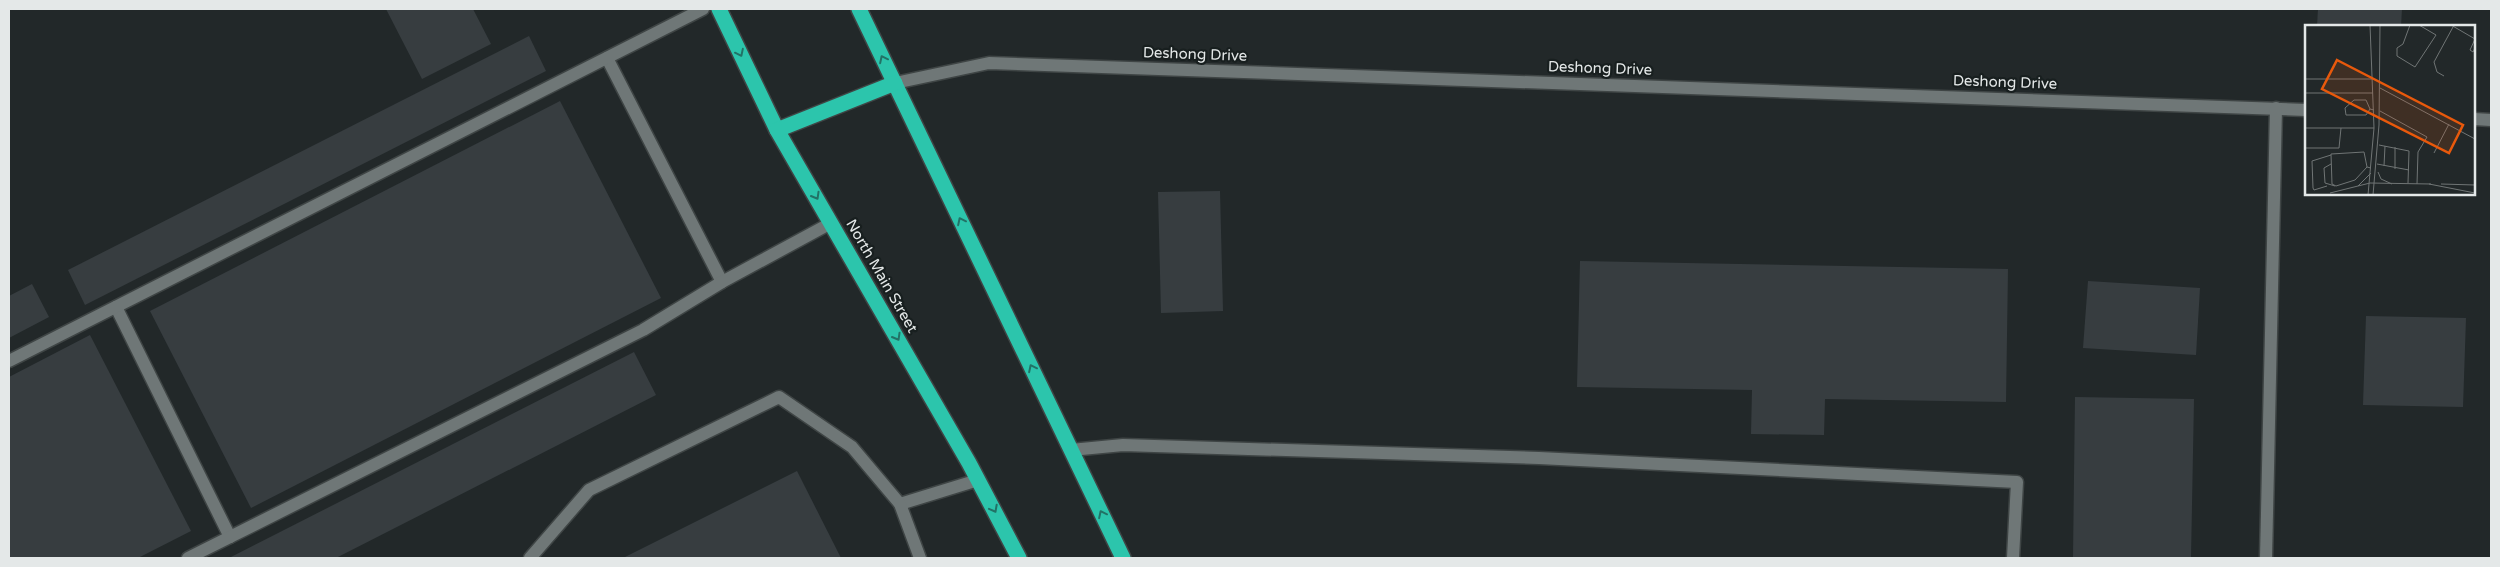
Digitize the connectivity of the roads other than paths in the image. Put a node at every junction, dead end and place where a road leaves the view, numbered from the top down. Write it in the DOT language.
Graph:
graph roads {
  1 [pos="703,9"];
  2 [pos="719,9"];
  3 [pos="859,9"];
  4 [pos="607,58"];
  5 [pos="895,82"];
  6 [pos="2276,108"];
  7 [pos="2305,110"];
  8 [pos="2475,119"];
  9 [pos="2491,120"];
  10 [pos="778,130"];
  11 [pos="831,223"];
  12 [pos="722,282"];
  13 [pos="116,306"];
  14 [pos="9,361"];
  15 [pos="1071,450"];
  16 [pos="978,480"];
  17 [pos="900,504"];
  18 [pos="230,537"];
  19 [pos="188,558"];
  20 [pos="530,558"];
  21 [pos="920,558"];
  22 [pos="1020,558"];
  23 [pos="1123,558"];
  24 [pos="2013,558"];
  25 [pos="2266,558"];
  1 -- 4 [label="street"];
  2 -- 10 [label="highway, North Main Street, one-way"];
  5 -- 3 [label="highway, one-way"];
  4 -- 12 [label="street"];
  4 -- 13 [label="street"];
  5 -- 6 [label="street, Deshong Drive"];
  5 -- 10 [label="highway"];
  15 -- 5 [label="highway, one-way"];
  6 -- 7 [label="street, Deshong Drive"];
  6 -- 25 [label="street"];
  8 -- 9 [label="street"];
  10 -- 11 [label="highway, North Main Street, one-way"];
  11 -- 12 [label="street"];
  11 -- 16 [label="highway, North Main Street, one-way"];
  12 -- 18 [label="street"];
  13 -- 14 [label="street"];
  13 -- 18 [label="street"];
  23 -- 15 [label="highway, one-way"];
  15 -- 24 [label="street"];
  16 -- 17 [label="street"];
  16 -- 22 [label="highway, North Main Street, one-way"];
  17 -- 20 [label="street"];
  17 -- 21 [label="street"];
  18 -- 19 [label="street"];
}
